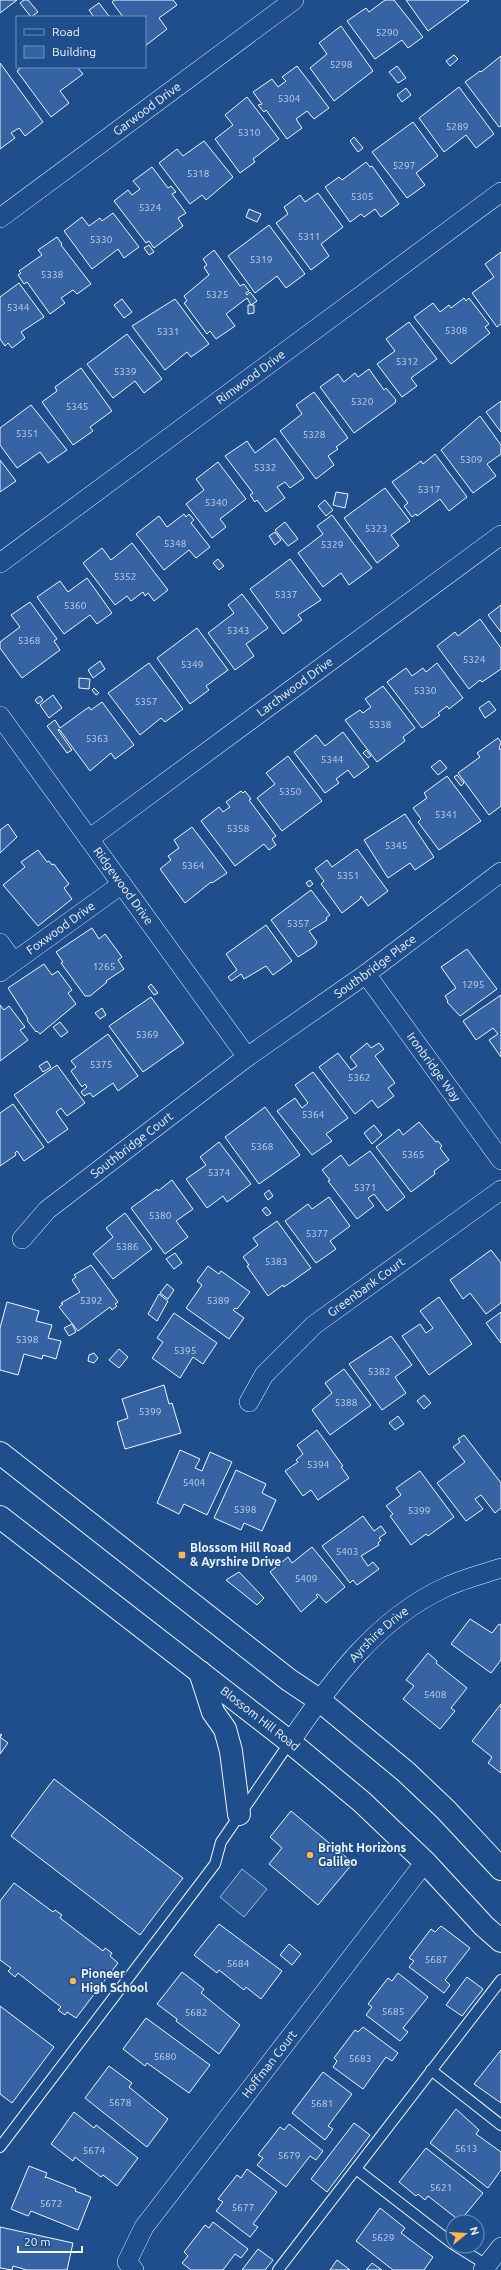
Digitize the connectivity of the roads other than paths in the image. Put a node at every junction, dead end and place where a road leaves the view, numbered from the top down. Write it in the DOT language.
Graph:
graph roads {
  1 [pos="294,0"];
  2 [pos="501,192"];
  3 [pos="0,218"];
  4 [pos="501,535"];
  5 [pos="0,563"];
  6 [pos="2,722"];
  7 [pos="89,839"];
  8 [pos="501,872"];
  9 [pos="122,884"];
  10 [pos="0,943"];
  11 [pos="7,966"];
  12 [pos="366,974"];
  13 [pos="246,1057"];
  14 [pos="501,1160"];
  15 [pos="501,1190"];
  16 [pos="22,1239"];
  17 [pos="249,1402"];
  18 [pos="0,1453"];
  19 [pos="0,1516"];
  20 [pos="501,1568"];
  21 [pos="200,1672"];
  22 [pos="319,1700"];
  23 [pos="290,1742"];
  24 [pos="239,1814"];
  25 [pos="425,1862"];
  26 [pos="501,1869"];
  27 [pos="501,1941"];
  28 [pos="501,1980"];
  29 [pos="431,2070"];
  30 [pos="501,2124"];
  31 [pos="0,2147"];
  32 [pos="356,2169"];
  33 [pos="445,2238"];
  34 [pos="501,2247"];
  35 [pos="468,2254"];
  36 [pos="488,2268"];
  37 [pos="134,2270"];
  38 [pos="278,2270"];
  1 -- 3 [label="street, Garwood Drive"];
  2 -- 5 [label="street, Rimwood Drive"];
  4 -- 7 [label="street, Larchwood Drive"];
  6 -- 7 [label="street, Ridgewood Drive"];
  7 -- 9 [label="street, Ridgewood Drive"];
  8 -- 12 [label="street, Southbridge Place"];
  9 -- 11 [label="street, Foxwood Drive"];
  9 -- 13 [label="street, Ridgewood Drive"];
  10 -- 11 [label="street"];
  12 -- 13 [label="street, Southbridge Place"];
  12 -- 14 [label="street, Ironbridge Way"];
  13 -- 16 [label="street, Southbridge Court"];
  15 -- 17 [label="street, Greenbank Court"];
  18 -- 22 [label="main road"];
  19 -- 21 [label="main road, Blossom Hill Road"];
  20 -- 22 [label="street, Ayrshire Drive"];
  21 -- 23 [label="main road, Blossom Hill Road"];
  21 -- 24 [label="main road"];
  22 -- 23 [label="street, Ayrshire Drive"];
  22 -- 26 [label="main road"];
  23 -- 24 [label="lane"];
  23 -- 25 [label="main road, Blossom Hill Road"];
  24 -- 31 [label="lane"];
  25 -- 27 [label="main road, Blossom Hill Road"];
  25 -- 37 [label="street, Hoffman Court"];
  28 -- 29 [label="lane"];
  29 -- 30 [label="lane"];
  29 -- 32 [label="lane"];
  32 -- 33 [label="lane"];
  32 -- 38 [label="lane"];
  34 -- 36 [label="street"];
  35 -- 36 [label="lane"];
}
